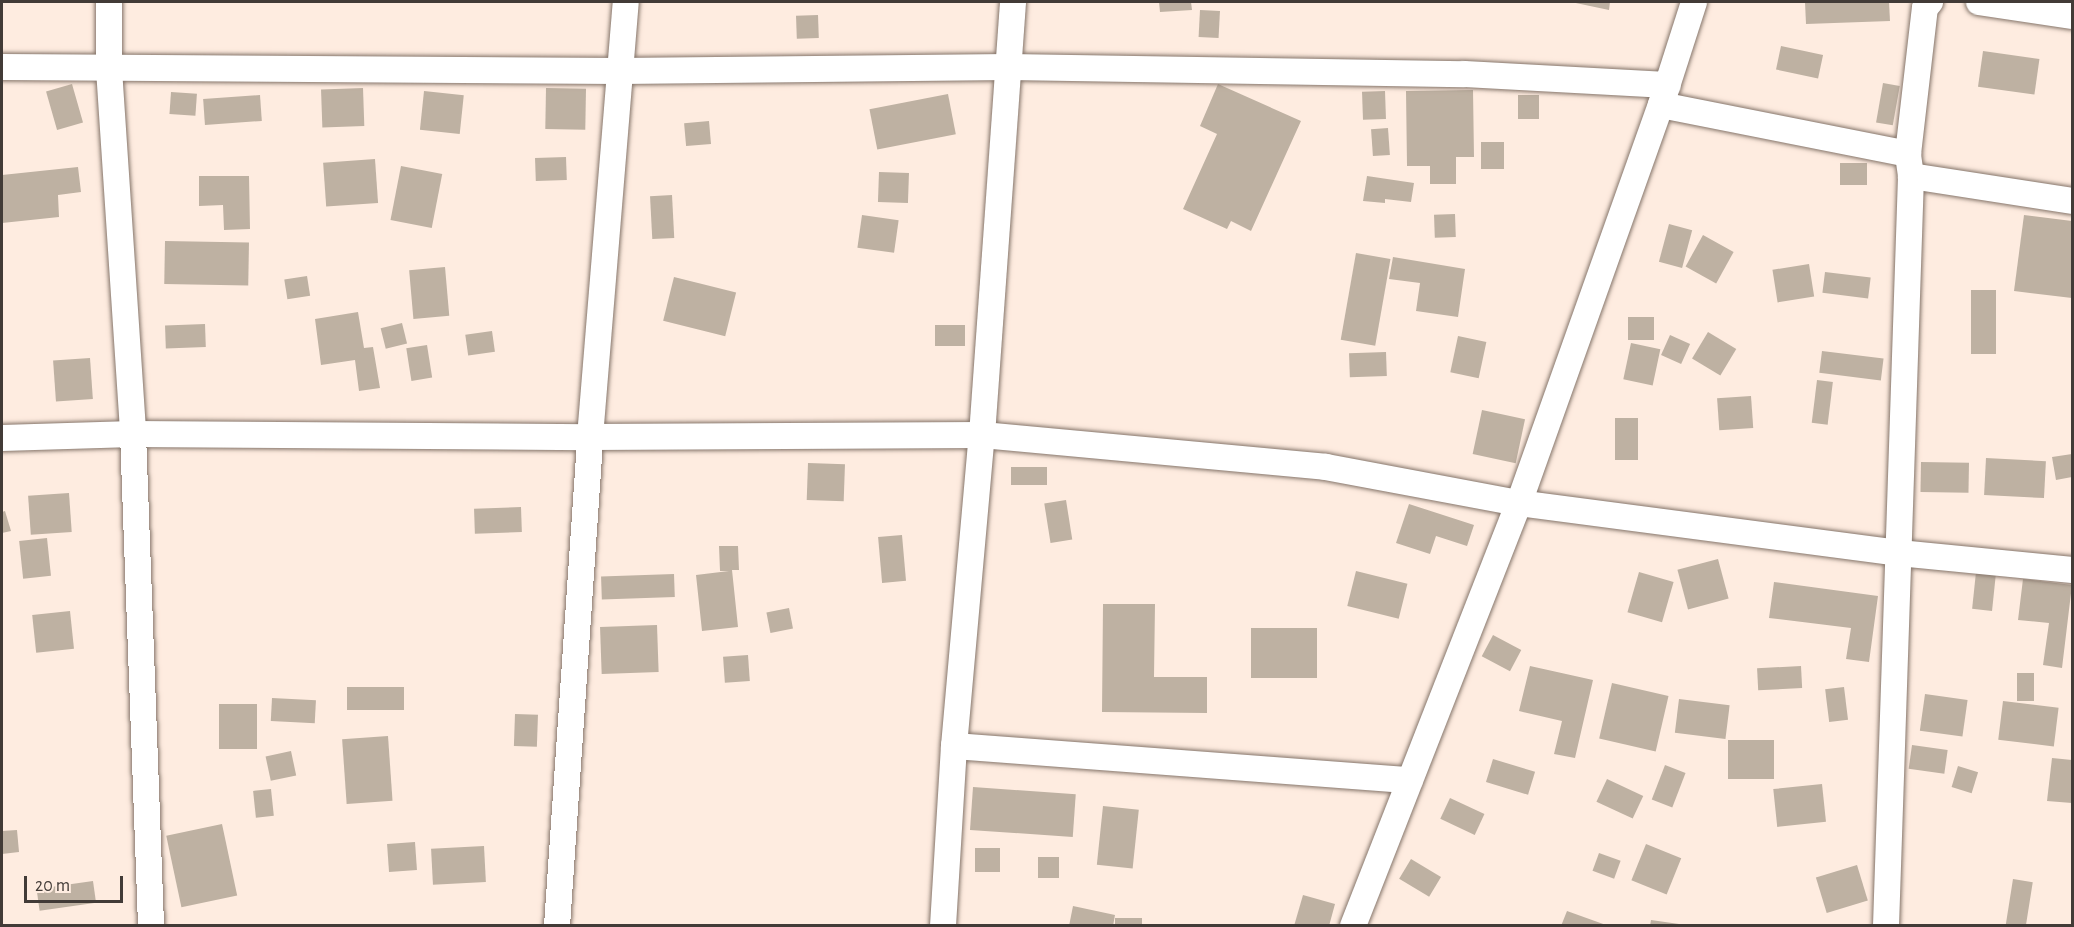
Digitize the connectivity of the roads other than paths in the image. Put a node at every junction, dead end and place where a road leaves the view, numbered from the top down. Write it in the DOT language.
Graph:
graph roads {
  1 [pos="109,2"];
  2 [pos="626,2"];
  3 [pos="1013,2"];
  4 [pos="1694,2"];
  5 [pos="1930,2"];
  6 [pos="1979,2"];
  7 [pos="2073,16"];
  8 [pos="2,67"];
  9 [pos="1008,67"];
  10 [pos="109,69"];
  11 [pos="620,71"];
  12 [pos="1665,95"];
  13 [pos="1909,165"];
  14 [pos="2073,201"];
  15 [pos="134,434"];
  16 [pos="982,435"];
  17 [pos="590,437"];
  18 [pos="2,438"];
  19 [pos="1519,503"];
  20 [pos="1899,553"];
  21 [pos="2073,570"];
  22 [pos="954,746"];
  23 [pos="1410,780"];
  24 [pos="152,926"];
  25 [pos="557,926"];
  26 [pos="943,926"];
  27 [pos="1353,926"];
  28 [pos="1886,926"];
  1 -- 10 [label="street"];
  2 -- 11 [label="street"];
  3 -- 9 [label="street"];
  4 -- 12 [label="street"];
  5 -- 13 [label="street"];
  6 -- 7 [label="street"];
  8 -- 10 [label="street"];
  9 -- 11 [label="street"];
  9 -- 12 [label="street"];
  9 -- 16 [label="street"];
  10 -- 11 [label="street"];
  10 -- 15 [label="street"];
  11 -- 17 [label="street"];
  12 -- 13 [label="street"];
  12 -- 19 [label="street"];
  13 -- 14 [label="street"];
  13 -- 20 [label="street"];
  15 -- 17 [label="street"];
  15 -- 18 [label="street"];
  15 -- 24 [label="street"];
  16 -- 17 [label="street"];
  16 -- 19 [label="street"];
  16 -- 22 [label="street"];
  17 -- 25 [label="street"];
  19 -- 20 [label="street"];
  19 -- 23 [label="street"];
  20 -- 21 [label="street"];
  20 -- 28 [label="street"];
  22 -- 23 [label="street"];
  22 -- 26 [label="street"];
  23 -- 27 [label="street"];
}
